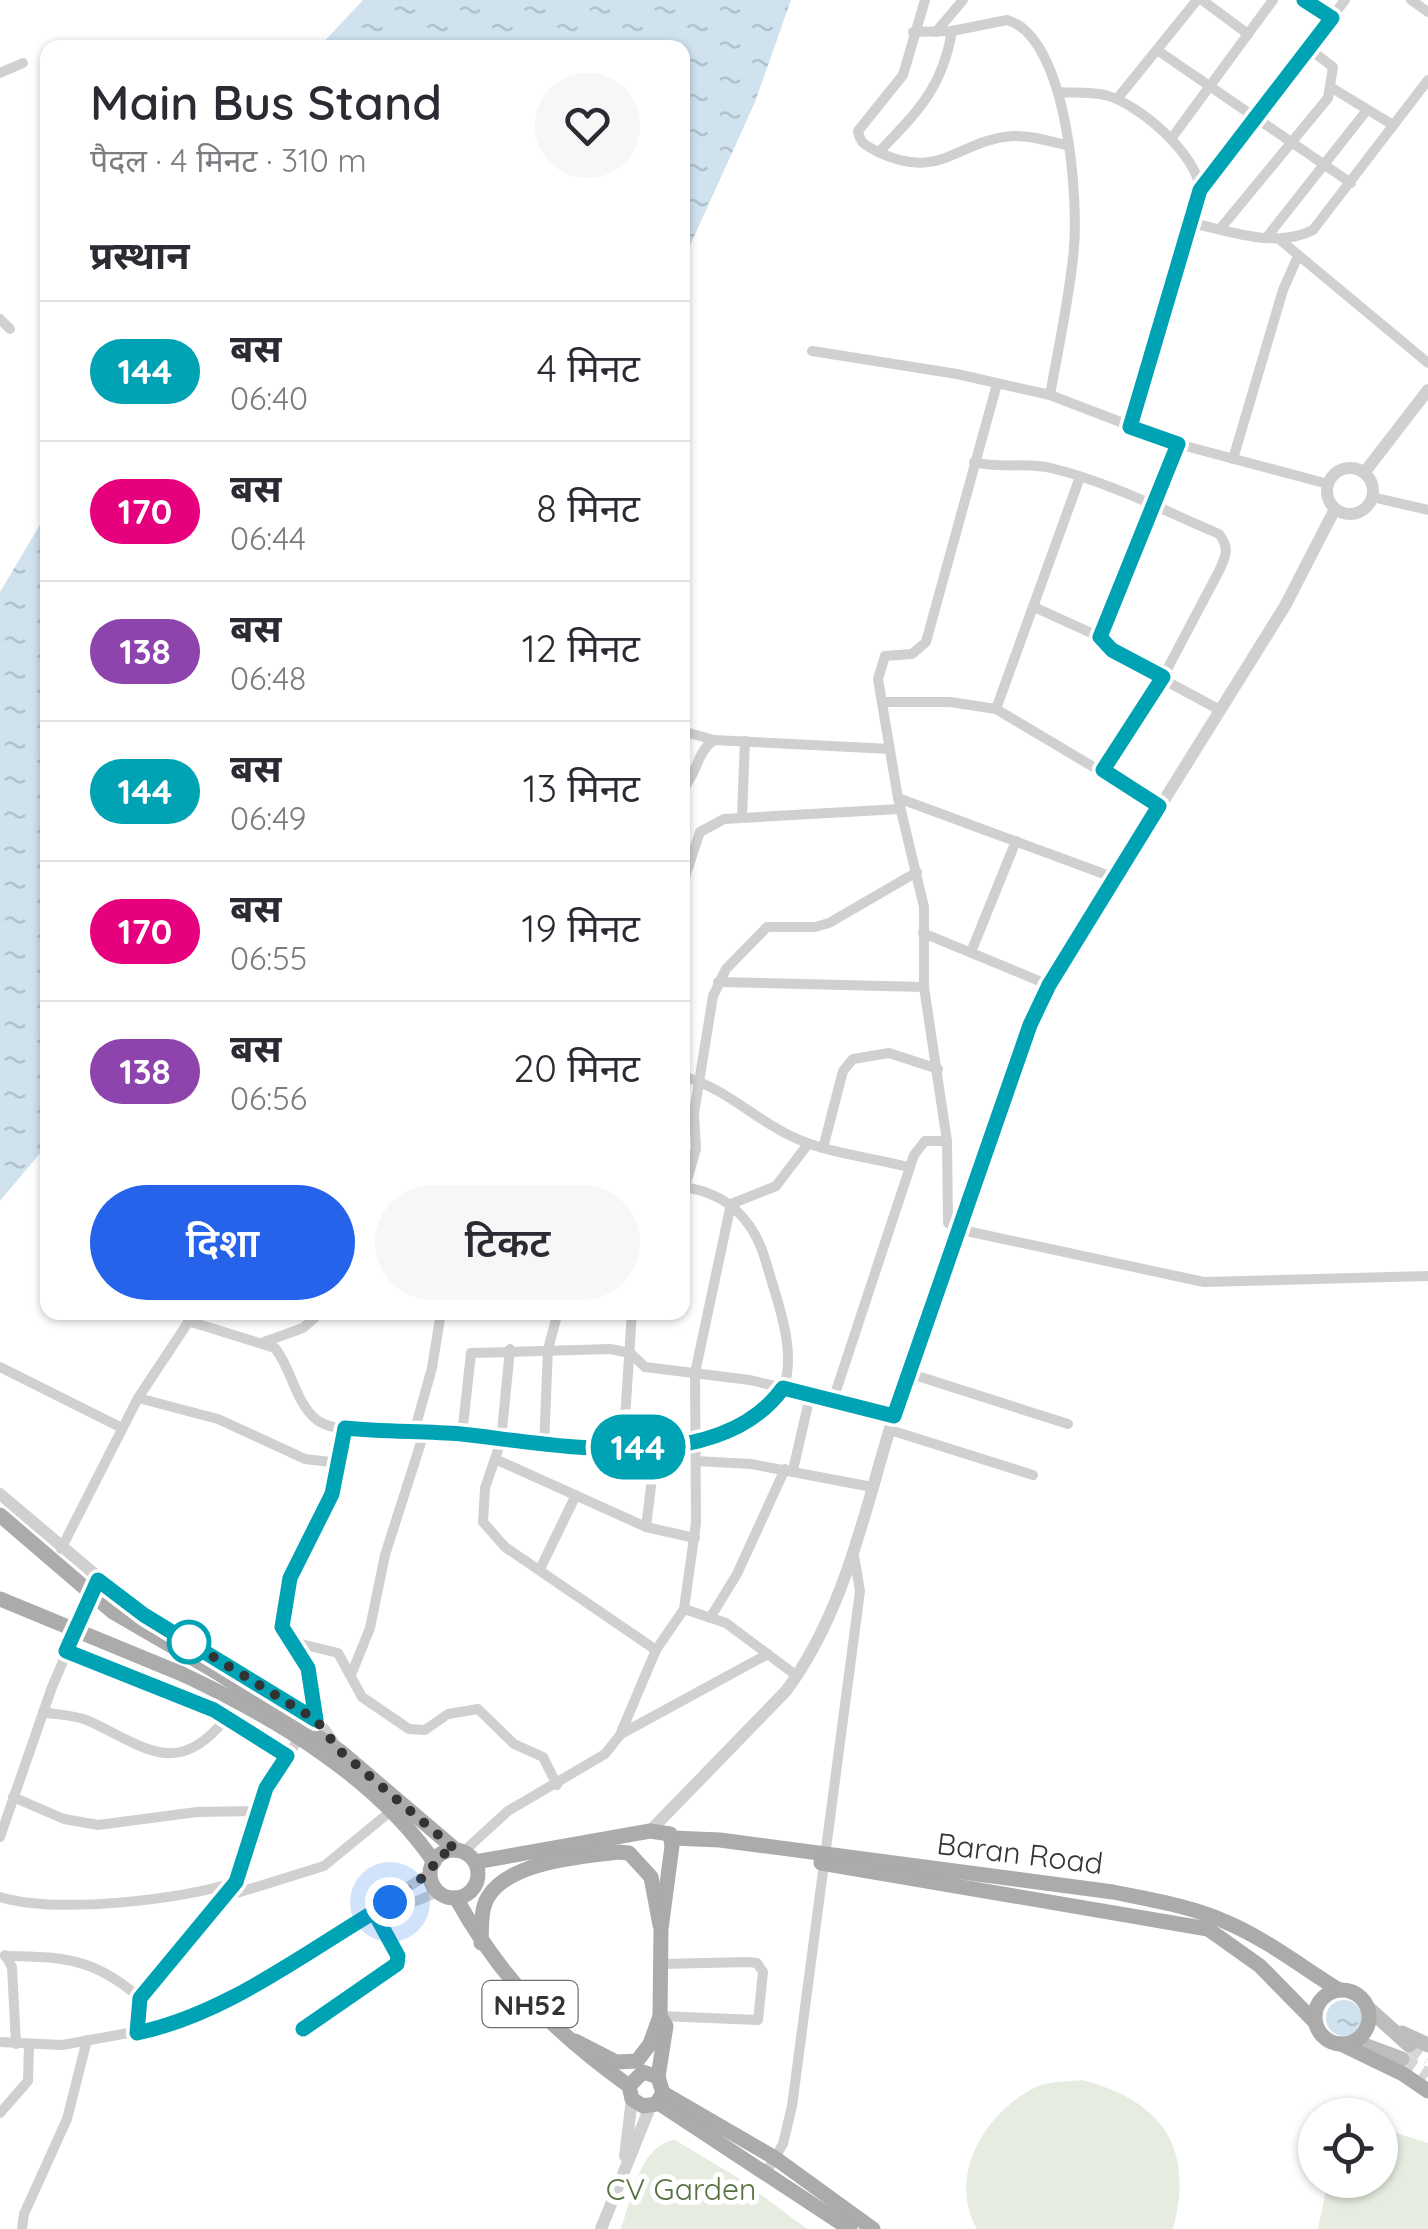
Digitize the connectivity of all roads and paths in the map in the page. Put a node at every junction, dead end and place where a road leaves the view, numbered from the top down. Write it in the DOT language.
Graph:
graph roads {
  1 [pos="925,0"];
  2 [pos="963,0"];
  3 [pos="1199,0"];
  4 [pos="1273,0"];
  5 [pos="1304,0"];
  6 [pos="1345,0"];
  7 [pos="1411,0"];
  8 [pos="1428,12"];
  9 [pos="1332,18"];
  10 [pos="952,31"];
  11 [pos="913,32"];
  12 [pos="936,32"];
  13 [pos="1248,34"];
  14 [pos="1308,48"];
  15 [pos="1157,50"];
  16 [pos="23,63"];
  17 [pos="0,73"];
  18 [pos="1428,80"];
  19 [pos="1210,88"];
  20 [pos="1332,88"];
  21 [pos="1058,92"];
  22 [pos="1117,100"];
  23 [pos="1367,110"];
  24 [pos="1256,117"];
  25 [pos="1393,125"];
  26 [pos="1171,139"];
  27 [pos="1291,142"];
  28 [pos="1066,145"];
  29 [pos="879,152"];
  30 [pos="1325,164"];
  31 [pos="1351,182"];
  32 [pos="1200,190"];
  33 [pos="1192,222"];
  34 [pos="1220,229"];
  35 [pos="1273,238"];
  36 [pos="1298,256"];
  37 [pos="0,319"];
  38 [pos="10,330"];
  39 [pos="812,351"];
  40 [pos="1428,363"];
  41 [pos="997,384"];
  42 [pos="1428,390"];
  43 [pos="1050,395"];
  44 [pos="1130,427"];
  45 [pos="1178,444"];
  46 [pos="1234,459"];
  47 [pos="974,462"];
  48 [pos="1364,473"];
  49 [pos="1080,477"];
  50 [pos="1328,484"];
  51 [pos="1372,498"];
  52 [pos="1155,507"];
  53 [pos="1336,509"];
  54 [pos="1428,510"];
  55 [pos="1034,608"];
  56 [pos="1100,637"];
  57 [pos="1163,677"];
  58 [pos="882,702"];
  59 [pos="1218,709"];
  60 [pos="996,710"];
  61 [pos="690,733"];
  62 [pos="714,740"];
  63 [pos="745,741"];
  64 [pos="890,749"];
  65 [pos="1103,770"];
  66 [pos="690,782"];
  67 [pos="899,803"];
  68 [pos="1159,806"];
  69 [pos="742,816"];
  70 [pos="1016,841"];
  71 [pos="690,862"];
  72 [pos="917,872"];
  73 [pos="1115,878"];
  74 [pos="923,933"];
  75 [pos="971,952"];
  76 [pos="718,982"];
  77 [pos="1049,985"];
  78 [pos="924,987"];
  79 [pos="938,1069"];
  80 [pos="690,1078"];
  81 [pos="701,1080"];
  82 [pos="947,1140"];
  83 [pos="808,1144"];
  84 [pos="823,1148"];
  85 [pos="690,1168"];
  86 [pos="908,1168"];
  87 [pos="690,1188"];
  88 [pos="730,1204"];
  89 [pos="957,1230"];
  90 [pos="1428,1276"];
  91 [pos="190,1320"];
  92 [pos="201,1320"];
  93 [pos="312,1320"];
  94 [pos="439,1320"];
  95 [pos="556,1320"];
  96 [pos="632,1320"];
  97 [pos="264,1342"];
  98 [pos="548,1349"];
  99 [pos="510,1350"];
  100 [pos="630,1353"];
  101 [pos="0,1368"];
  102 [pos="695,1373"];
  103 [pos="908,1373"];
  104 [pos="783,1388"];
  105 [pos="810,1396"];
  106 [pos="138,1398"];
  107 [pos="833,1400"];
  108 [pos="892,1423"];
  109 [pos="1068,1424"];
  110 [pos="122,1428"];
  111 [pos="345,1428"];
  112 [pos="419,1432"];
  113 [pos="462,1434"];
  114 [pos="501,1441"];
  115 [pos="695,1442"];
  116 [pos="656,1445"];
  117 [pos="544,1447"];
  118 [pos="623,1449"];
  119 [pos="495,1459"];
  120 [pos="696,1461"];
  121 [pos="339,1463"];
  122 [pos="789,1470"];
  123 [pos="1034,1475"];
  124 [pos="872,1487"];
  125 [pos="0,1494"];
  126 [pos="576,1495"];
  127 [pos="0,1515"];
  128 [pos="646,1526"];
  129 [pos="694,1538"];
  130 [pos="61,1549"];
  131 [pos="854,1556"];
  132 [pos="540,1569"];
  133 [pos="98,1580"];
  134 [pos="0,1599"];
  135 [pos="684,1609"];
  136 [pos="710,1618"];
  137 [pos="293,1642"];
  138 [pos="656,1650"];
  139 [pos="66,1651"];
  140 [pos="768,1654"];
  141 [pos="351,1675"];
  142 [pos="797,1676"];
  143 [pos="43,1712"];
  144 [pos="227,1718"];
  145 [pos="316,1720"];
  146 [pos="620,1735"];
  147 [pos="298,1739"];
  148 [pos="340,1751"];
  149 [pos="287,1756"];
  150 [pos="557,1785"];
  151 [pos="13,1797"];
  152 [pos="676,1804"];
  153 [pos="258,1811"];
  154 [pos="391,1811"];
  155 [pos="650,1830"];
  156 [pos="0,1837"];
  157 [pos="672,1839"];
  158 [pos="465,1855"];
  159 [pos="825,1858"];
  160 [pos="432,1867"];
  161 [pos="236,1882"];
  162 [pos="438,1892"];
  163 [pos="0,1897"];
  164 [pos="226,1897"];
  165 [pos="456,1898"];
  166 [pos="390,1902"];
  167 [pos="374,1912"];
  168 [pos="661,1930"];
  169 [pos="1237,1937"];
  170 [pos="482,1943"];
  171 [pos="3,1954"];
  172 [pos="661,1964"];
  173 [pos="1339,1990"];
  174 [pos="140,1998"];
  175 [pos="1368,2007"];
  176 [pos="660,2016"];
  177 [pos="1316,2022"];
  178 [pos="303,2029"];
  179 [pos="1394,2029"];
  180 [pos="137,2033"];
  181 [pos="87,2040"];
  182 [pos="575,2041"];
  183 [pos="0,2042"];
  184 [pos="16,2044"];
  185 [pos="29,2044"];
  186 [pos="1341,2044"];
  187 [pos="1428,2046"];
  188 [pos="1428,2091"];
  189 [pos="630,2092"];
  190 [pos="657,2095"];
  191 [pos="0,2113"];
  192 [pos="625,2163"];
  193 [pos="771,2164"];
  194 [pos="22,2229"];
  195 [pos="601,2229"];
  196 [pos="850,2229"];
  197 [pos="873,2229"];
  1 -- 11 [label="street"];
  2 -- 12 [label="street"];
  3 -- 13 [label="street"];
  3 -- 15 [label="street"];
  4 -- 13 [label="street"];
  5 -- 9 [label="street"];
  6 -- 9 [label="street"];
  7 -- 8 [label="street"];
  9 -- 14 [label="street"];
  10 -- 12 [label="street"];
  10 -- 21 [label="street"];
  10 -- 29 [label="street"];
  11 -- 12 [label="street"];
  11 -- 29 [label="street"];
  13 -- 19 [label="street"];
  14 -- 20 [label="street"];
  14 -- 24 [label="street"];
  15 -- 19 [label="street"];
  15 -- 22 [label="street"];
  16 -- 17 [label="street"];
  18 -- 25 [label="street"];
  19 -- 24 [label="street"];
  19 -- 26 [label="street"];
  20 -- 23 [label="street"];
  20 -- 27 [label="street"];
  21 -- 22 [label="street"];
  21 -- 28 [label="street"];
  22 -- 26 [label="street"];
  23 -- 25 [label="street"];
  23 -- 30 [label="street"];
  24 -- 27 [label="street"];
  24 -- 32 [label="street"];
  25 -- 31 [label="street"];
  26 -- 32 [label="street"];
  27 -- 30 [label="street"];
  27 -- 34 [label="street"];
  28 -- 29 [label="street"];
  28 -- 43 [label="street"];
  30 -- 31 [label="street"];
  30 -- 35 [label="street"];
  31 -- 35 [label="street"];
  32 -- 33 [label="street"];
  33 -- 34 [label="street"];
  33 -- 44 [label="street"];
  34 -- 35 [label="street"];
  35 -- 36 [label="street"];
  36 -- 40 [label="street"];
  36 -- 46 [label="street"];
  37 -- 38 [label="street"];
  39 -- 41 [label="street"];
  41 -- 43 [label="street"];
  41 -- 47 [label="street"];
  42 -- 48 [label="street"];
  43 -- 44 [label="street"];
  44 -- 45 [label="street"];
  45 -- 46 [label="street"];
  45 -- 52 [label="street"];
  46 -- 50 [label="street"];
  47 -- 49 [label="street"];
  47 -- 58 [label="street"];
  48 -- 50 [label="street"];
  48 -- 51 [label="street"];
  49 -- 52 [label="street"];
  49 -- 55 [label="street"];
  50 -- 53 [label="street"];
  51 -- 53 [label="street"];
  51 -- 54 [label="street"];
  52 -- 56 [label="street"];
  52 -- 57 [label="street"];
  53 -- 59 [label="street"];
  55 -- 56 [label="street"];
  55 -- 60 [label="street"];
  56 -- 57 [label="street"];
  57 -- 59 [label="street"];
  57 -- 65 [label="street"];
  58 -- 60 [label="street"];
  58 -- 64 [label="street"];
  59 -- 68 [label="street"];
  60 -- 65 [label="street"];
  61 -- 62 [label="street"];
  62 -- 63 [label="street"];
  62 -- 66 [label="street"];
  63 -- 64 [label="street"];
  63 -- 69 [label="street"];
  64 -- 67 [label="street"];
  65 -- 68 [label="street"];
  67 -- 69 [label="street"];
  67 -- 70 [label="street"];
  67 -- 72 [label="street"];
  68 -- 73 [label="street"];
  69 -- 71 [label="street"];
  70 -- 73 [label="street"];
  70 -- 75 [label="street"];
  72 -- 74 [label="street"];
  72 -- 76 [label="street"];
  73 -- 77 [label="street"];
  74 -- 75 [label="street"];
  74 -- 78 [label="street"];
  75 -- 77 [label="street"];
  76 -- 78 [label="street"];
  76 -- 81 [label="street"];
  77 -- 89 [label="street"];
  78 -- 79 [label="street"];
  79 -- 82 [label="street"];
  79 -- 84 [label="street"];
  80 -- 81 [label="street"];
  81 -- 83 [label="street"];
  81 -- 85 [label="street"];
  82 -- 86 [label="street"];
  82 -- 89 [label="street"];
  83 -- 84 [label="street"];
  83 -- 88 [label="street"];
  84 -- 86 [label="street"];
  86 -- 107 [label="street"];
  87 -- 88 [label="street"];
  88 -- 102 [label="street"];
  88 -- 104 [label="street"];
  89 -- 90 [label="street"];
  89 -- 103 [label="street"];
  91 -- 106 [label="street"];
  92 -- 97 [label="street"];
  93 -- 97 [label="street"];
  94 -- 112 [label="street"];
  95 -- 98 [label="street"];
  96 -- 100 [label="street"];
  97 -- 111 [label="street"];
  98 -- 99 [label="street"];
  98 -- 100 [label="street"];
  98 -- 117 [label="street"];
  99 -- 113 [label="street"];
  99 -- 114 [label="street"];
  100 -- 102 [label="street"];
  100 -- 118 [label="street"];
  101 -- 110 [label="street"];
  102 -- 104 [label="street"];
  102 -- 115 [label="street"];
  103 -- 108 [label="street"];
  103 -- 109 [label="street"];
  104 -- 105 [label="street"];
  104 -- 115 [label="street"];
  105 -- 107 [label="street"];
  105 -- 122 [label="street"];
  106 -- 110 [label="street"];
  106 -- 121 [label="street"];
  107 -- 108 [label="street"];
  108 -- 123 [label="street"];
  108 -- 124 [label="street"];
  110 -- 130 [label="street"];
  111 -- 112 [label="street"];
  111 -- 121 [label="street"];
  112 -- 113 [label="street"];
  112 -- 141 [label="street"];
  113 -- 114 [label="street"];
  114 -- 117 [label="street"];
  114 -- 119 [label="street"];
  115 -- 116 [label="street"];
  115 -- 120 [label="street"];
  116 -- 118 [label="street"];
  116 -- 128 [label="street"];
  117 -- 118 [label="street"];
  119 -- 126 [label="street"];
  119 -- 132 [label="street"];
  120 -- 122 [label="street"];
  120 -- 129 [label="street"];
  121 -- 137 [label="street"];
  122 -- 124 [label="street"];
  122 -- 136 [label="street"];
  124 -- 131 [label="street"];
  125 -- 130 [label="street"];
  126 -- 128 [label="street"];
  126 -- 132 [label="street"];
  127 -- 148 [label="main road, bridge"];
  128 -- 129 [label="street"];
  129 -- 135 [label="street"];
  130 -- 133 [label="street"];
  131 -- 142 [label="street"];
  131 -- 159 [label="street"];
  132 -- 138 [label="street"];
  133 -- 139 [label="street"];
  133 -- 145 [label="street"];
  134 -- 147 [label="main road, bridge"];
  135 -- 136 [label="street"];
  135 -- 138 [label="street"];
  136 -- 140 [label="street"];
  137 -- 141 [label="street"];
  137 -- 145 [label="street"];
  138 -- 146 [label="street"];
  139 -- 143 [label="street"];
  139 -- 144 [label="street"];
  140 -- 142 [label="street"];
  140 -- 146 [label="street"];
  141 -- 150 [label="street"];
  142 -- 152 [label="street"];
  143 -- 144 [label="street"];
  143 -- 151 [label="street"];
  144 -- 149 [label="street"];
  145 -- 148 [label="street"];
  146 -- 150 [label="street"];
  147 -- 149 [label="street"];
  147 -- 154 [label="main road"];
  148 -- 158 [label="main road"];
  149 -- 153 [label="street"];
  150 -- 158 [label="street"];
  151 -- 153 [label="street"];
  151 -- 156 [label="street"];
  152 -- 155 [label="street"];
  152 -- 157 [label="street"];
  153 -- 161 [label="street"];
  154 -- 160 [label="main road"];
  154 -- 164 [label="street"];
  155 -- 157 [label="main road, Baran Road"];
  155 -- 158 [label="main road, Baran Road"];
  157 -- 159 [label="main road, Baran Road"];
  157 -- 168 [label="main road"];
  158 -- 160 [label="main road"];
  158 -- 165 [label="main road"];
  159 -- 169 [label="main road, Baran Road"];
  159 -- 193 [label="street"];
  160 -- 162 [label="main road"];
  160 -- 166 [label="street"];
  161 -- 163 [label="street"];
  161 -- 164 [label="street"];
  162 -- 165 [label="main road"];
  162 -- 166 [label="street"];
  164 -- 174 [label="street"];
  165 -- 170 [label="main road, NH52"];
  166 -- 167 [label="street"];
  167 -- 178 [label="street"];
  167 -- 180 [label="street"];
  168 -- 170 [label="main road"];
  168 -- 172 [label="main road"];
  169 -- 173 [label="main road, Baran Road"];
  169 -- 177 [label="main road, Baran Road"];
  170 -- 182 [label="main road, NH52"];
  171 -- 174 [label="street"];
  171 -- 184 [label="street"];
  172 -- 176 [label="main road"];
  172 -- 176 [label="street"];
  173 -- 175 [label="main road"];
  173 -- 177 [label="main road"];
  174 -- 180 [label="street"];
  175 -- 179 [label="main road"];
  175 -- 186 [label="main road"];
  176 -- 182 [label="main road"];
  176 -- 190 [label="main road"];
  177 -- 186 [label="main road"];
  179 -- 186 [label="main road"];
  179 -- 187 [label="main road"];
  180 -- 181 [label="street"];
  181 -- 185 [label="street"];
  181 -- 194 [label="street"];
  182 -- 189 [label="main road, NH52"];
  183 -- 184 [label="street"];
  184 -- 185 [label="street"];
  185 -- 191 [label="street"];
  186 -- 188 [label="main road"];
  189 -- 190 [label="main road, NH52"];
  189 -- 190 [label="main road"];
  189 -- 192 [label="street"];
  190 -- 192 [label="street"];
  190 -- 193 [label="main road"];
  192 -- 195 [label="street"];
  193 -- 196 [label="main road"];
  193 -- 197 [label="main road"];
}
